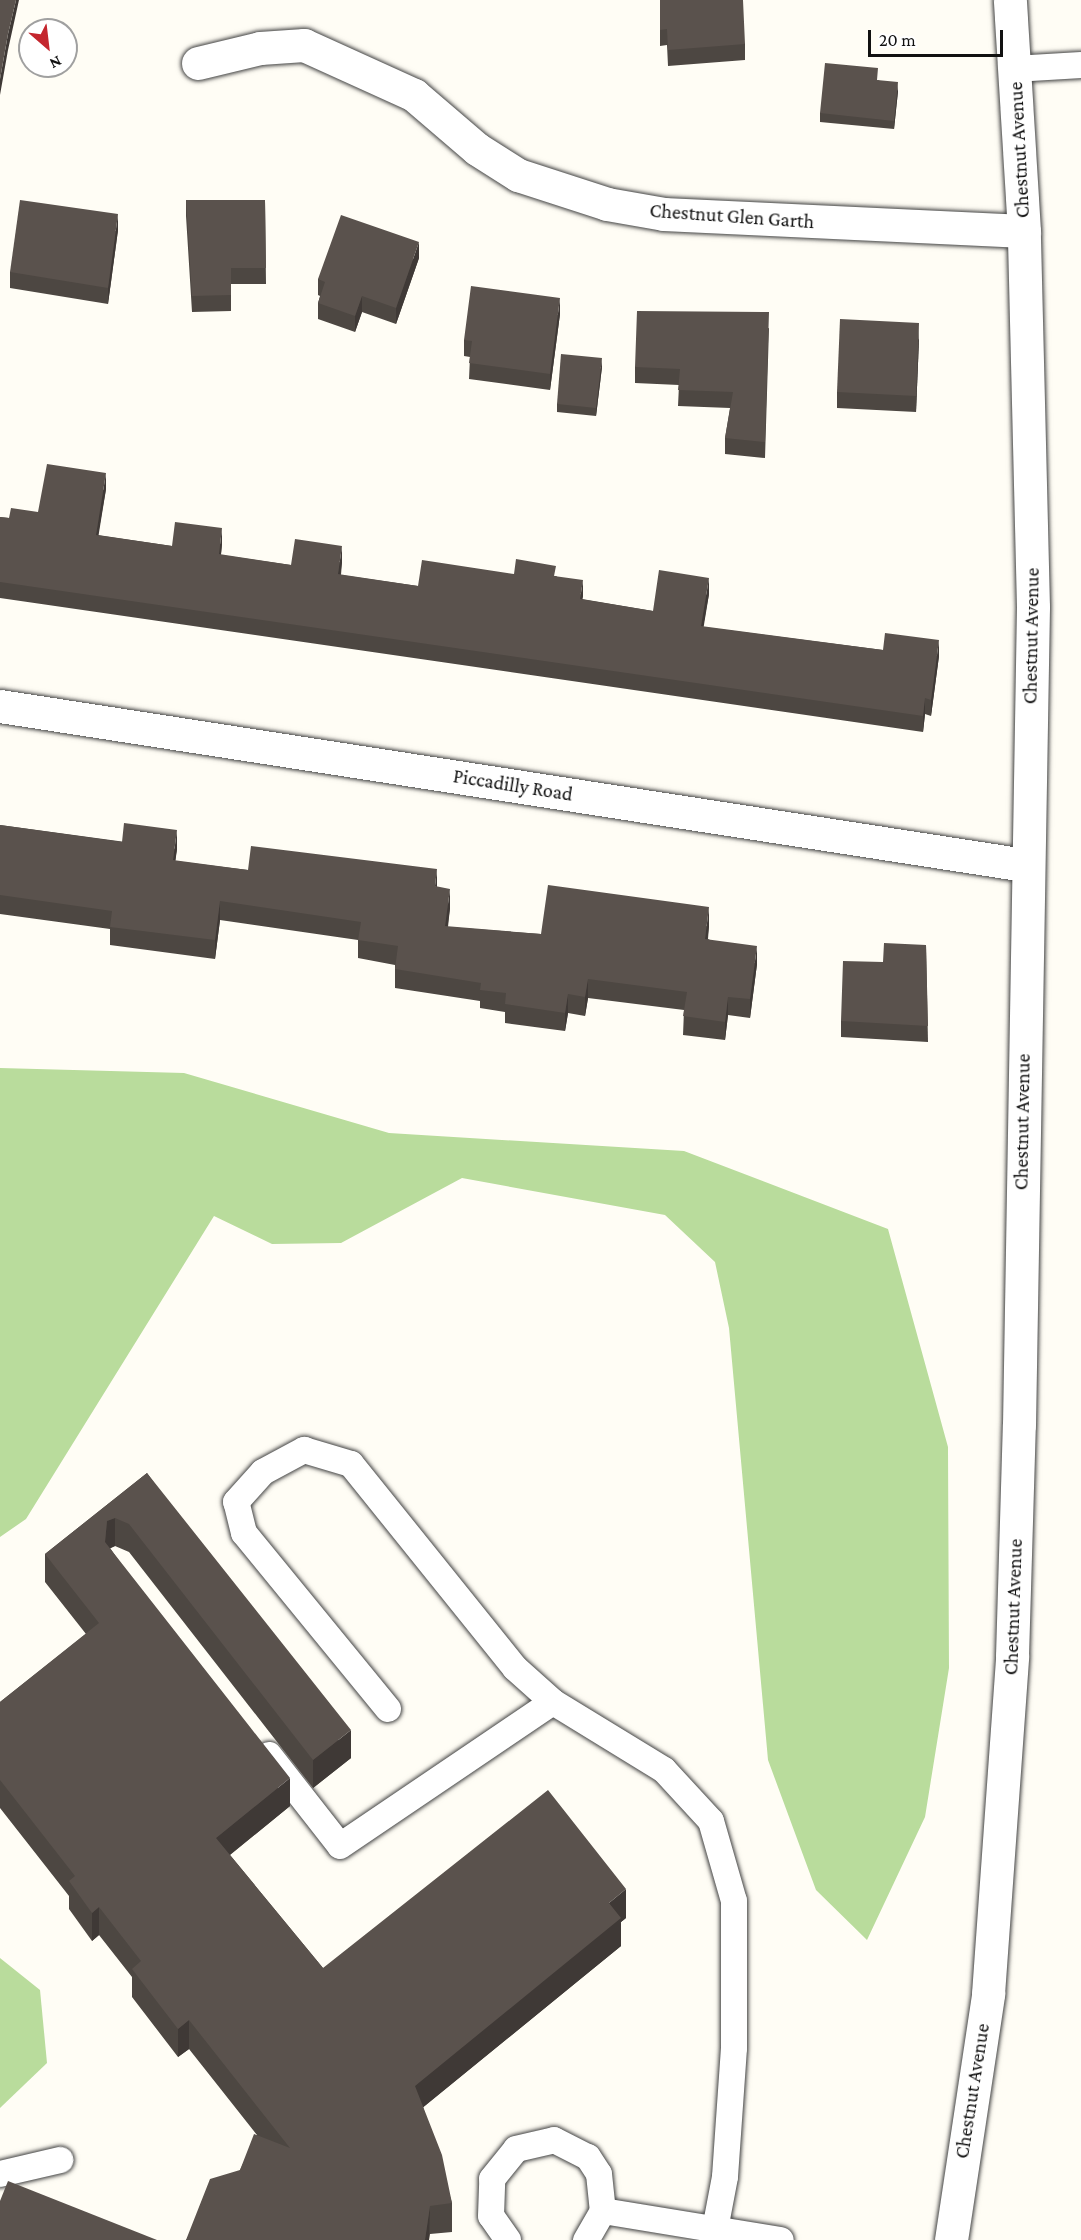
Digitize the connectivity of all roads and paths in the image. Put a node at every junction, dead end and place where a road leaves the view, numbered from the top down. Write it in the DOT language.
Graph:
graph roads {
  1 [pos="1010,0"];
  2 [pos="198,63"];
  3 [pos="1081,65"];
  4 [pos="1014,69"];
  5 [pos="1024,231"];
  6 [pos="0,706"];
  7 [pos="1025,865"];
  8 [pos="553,1702"];
  9 [pos="388,1709"];
  10 [pos="250,1731"];
  11 [pos="60,2160"];
  12 [pos="0,2174"];
  13 [pos="603,2211"];
  14 [pos="714,2235"];
  15 [pos="508,2240"];
  16 [pos="586,2240"];
  17 [pos="782,2240"];
  18 [pos="951,2240"];
  1 -- 4 [label="street, Chestnut Avenue"];
  2 -- 5 [label="street, Chestnut Glen Garth"];
  3 -- 4 [label="lane"];
  4 -- 5 [label="street, Chestnut Avenue"];
  5 -- 7 [label="street, Chestnut Avenue"];
  6 -- 7 [label="street, Piccadilly Road"];
  7 -- 18 [label="street, Chestnut Avenue"];
  8 -- 9 [label="lane"];
  8 -- 10 [label="lane"];
  8 -- 14 [label="lane"];
  11 -- 12 [label="lane"];
  13 -- 14 [label="lane"];
  13 -- 15 [label="lane"];
  13 -- 16 [label="lane"];
  14 -- 17 [label="lane"];
}
